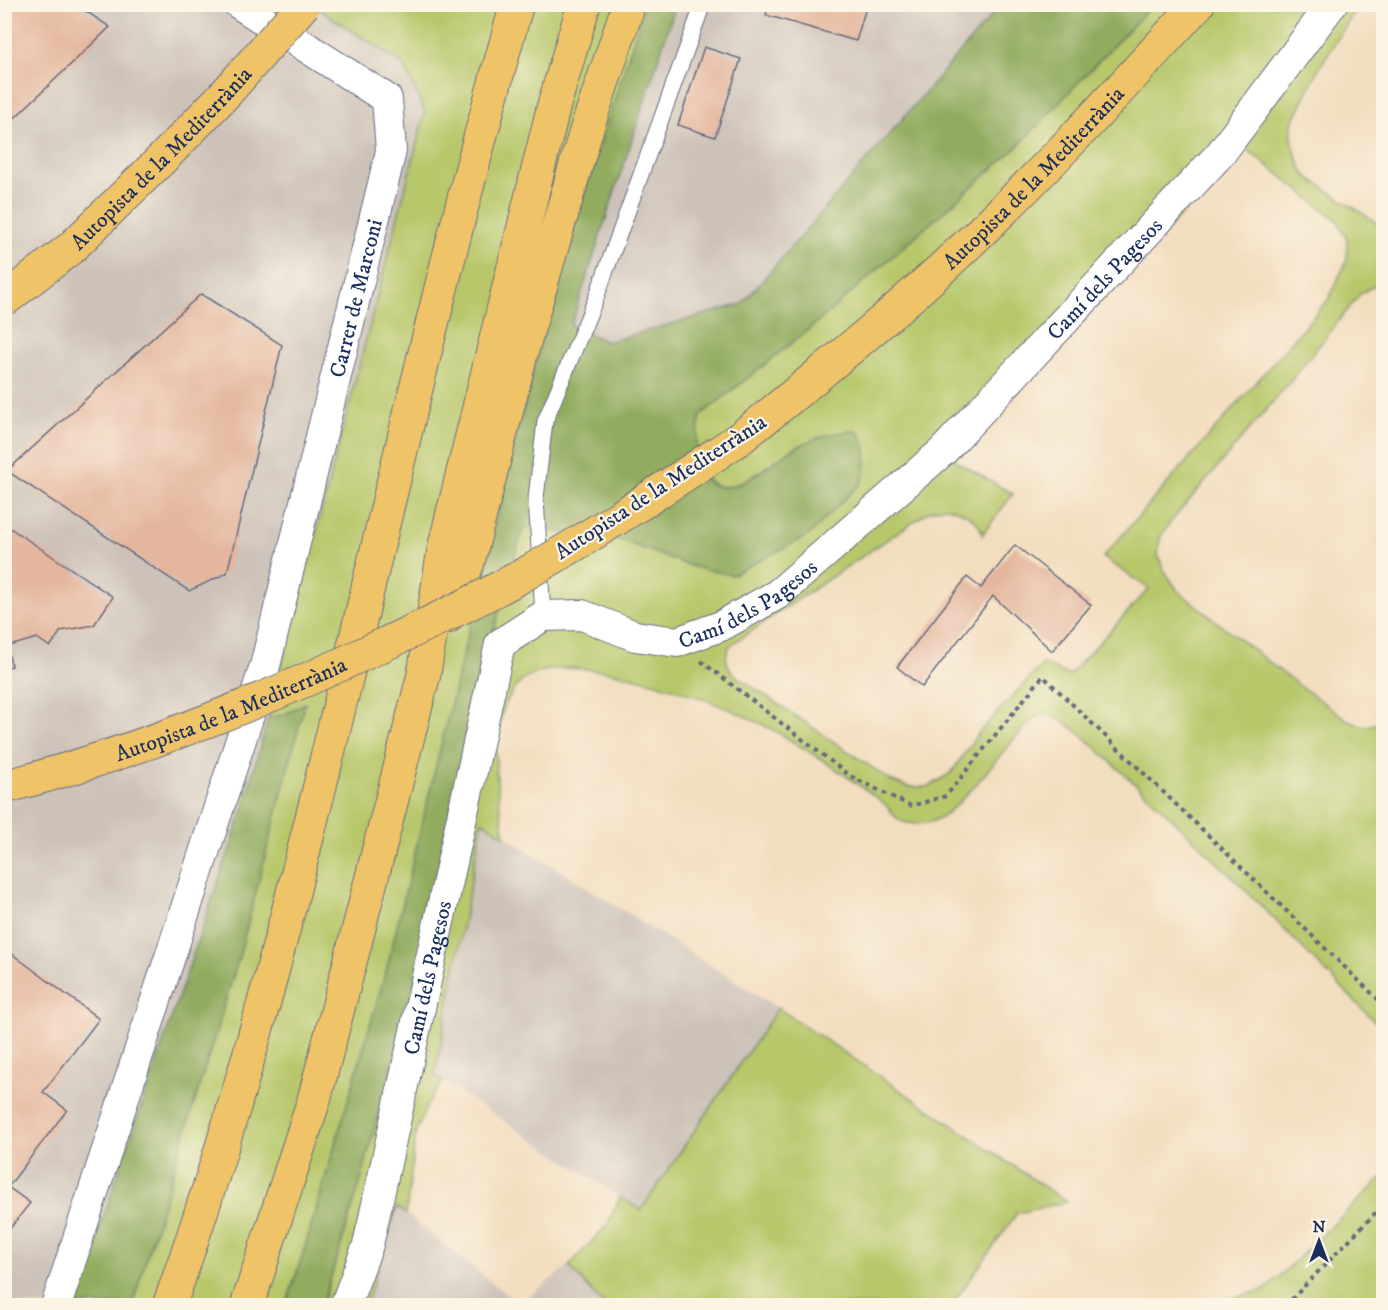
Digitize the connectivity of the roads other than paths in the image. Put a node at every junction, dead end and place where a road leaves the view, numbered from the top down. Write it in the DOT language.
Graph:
graph roads {
  1 [pos="239,4"];
  2 [pos="304,4"];
  3 [pos="518,4"];
  4 [pos="584,4"];
  5 [pos="628,4"];
  6 [pos="703,4"];
  7 [pos="1198,4"];
  8 [pos="1332,4"];
  9 [pos="4,300"];
  10 [pos="543,616"];
  11 [pos="424,674"];
  12 [pos="4,787"];
  13 [pos="56,1305"];
  14 [pos="169,1305"];
  15 [pos="247,1305"];
  16 [pos="345,1305"];
  1 -- 13 [label="street, Carrer de Marconi"];
  2 -- 9 [label="highway, Autopista de la Mediterrània, bridge"];
  3 -- 14 [label="highway"];
  4 -- 11 [label="highway"];
  5 -- 11 [label="highway"];
  6 -- 10 [label="lane"];
  7 -- 12 [label="highway, Autopista de la Mediterrània, bridge"];
  8 -- 10 [label="street, Camí dels Pagesos"];
  10 -- 16 [label="street, Camí dels Pagesos"];
  11 -- 15 [label="highway"];
}
